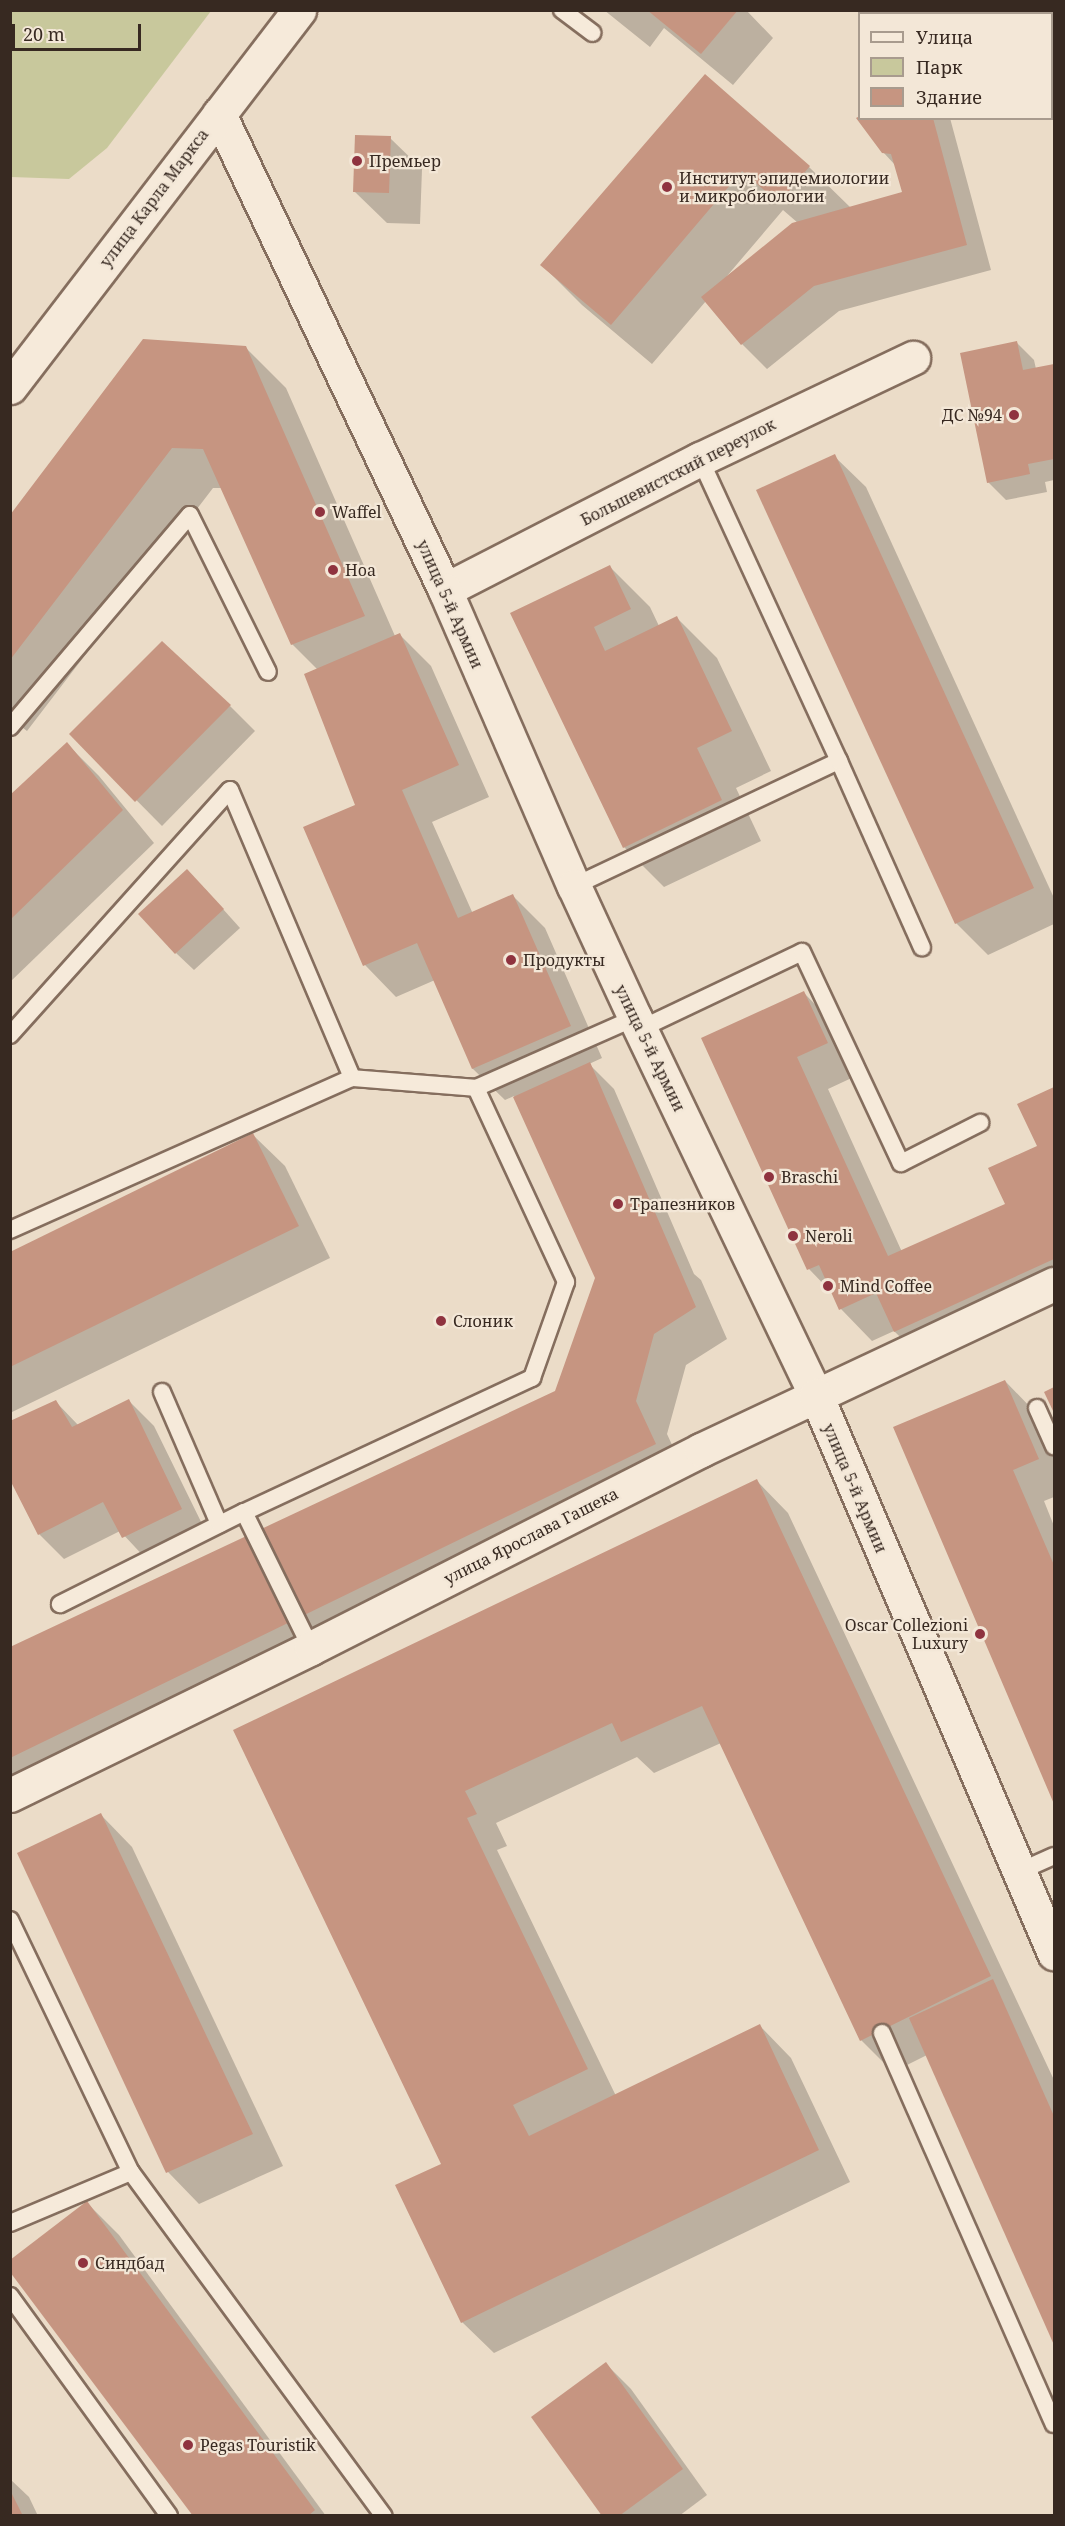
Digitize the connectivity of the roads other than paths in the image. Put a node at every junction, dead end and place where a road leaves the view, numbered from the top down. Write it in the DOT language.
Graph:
graph roads {
  1 [pos="299,10"];
  2 [pos="562,10"];
  3 [pos="592,33"];
  4 [pos="219,114"];
  5 [pos="913,358"];
  6 [pos="10,387"];
  7 [pos="700,459"];
  8 [pos="445,590"];
  9 [pos="268,672"];
  10 [pos="10,727"];
  11 [pos="839,761"];
  12 [pos="574,886"];
  13 [pos="922,947"];
  14 [pos="638,1024"];
  15 [pos="10,1035"];
  16 [pos="352,1078"];
  17 [pos="476,1088"];
  18 [pos="980,1123"];
  19 [pos="10,1230"];
  20 [pos="1054,1284"];
  21 [pos="162,1392"];
  22 [pos="816,1395"];
  23 [pos="1037,1408"];
  24 [pos="1054,1446"];
  25 [pos="244,1512"];
  26 [pos="219,1524"];
  27 [pos="60,1604"];
  28 [pos="311,1648"];
  29 [pos="10,1794"];
  30 [pos="1054,1856"];
  31 [pos="1018,1872"];
  32 [pos="10,1920"];
  33 [pos="1054,1953"];
  34 [pos="882,2033"];
  35 [pos="131,2172"];
  36 [pos="10,2223"];
  37 [pos="10,2296"];
  38 [pos="1054,2424"];
  39 [pos="381,2514"];
  40 [pos="169,2516"];
  1 -- 4 [label="street, улица Карла Маркса"];
  2 -- 3 [label="lane"];
  4 -- 6 [label="street, улица Карла Маркса"];
  4 -- 8 [label="street, улица 5-й Армии"];
  5 -- 7 [label="street, Большевистский переулок"];
  7 -- 8 [label="street, Большевистский переулок"];
  7 -- 11 [label="lane"];
  8 -- 12 [label="street, улица 5-й Армии"];
  9 -- 10 [label="lane"];
  11 -- 12 [label="lane"];
  11 -- 13 [label="lane"];
  12 -- 14 [label="street, улица 5-й Армии"];
  14 -- 17 [label="lane"];
  14 -- 18 [label="lane"];
  14 -- 22 [label="street, улица 5-й Армии"];
  15 -- 16 [label="lane"];
  16 -- 17 [label="lane"];
  16 -- 19 [label="lane"];
  17 -- 25 [label="lane"];
  20 -- 22 [label="street, улица Ярослава Гашека"];
  21 -- 26 [label="lane"];
  22 -- 28 [label="street, улица Ярослава Гашека"];
  22 -- 31 [label="street, улица 5-й Армии"];
  23 -- 24 [label="lane"];
  25 -- 26 [label="lane"];
  25 -- 28 [label="lane"];
  26 -- 27 [label="lane"];
  28 -- 29 [label="street, улица Ярослава Гашека"];
  30 -- 31 [label="lane"];
  31 -- 33 [label="street, улица 5-й Армии"];
  32 -- 35 [label="lane"];
  34 -- 38 [label="lane"];
  35 -- 36 [label="lane"];
  35 -- 39 [label="lane"];
  37 -- 40 [label="lane"];
}
